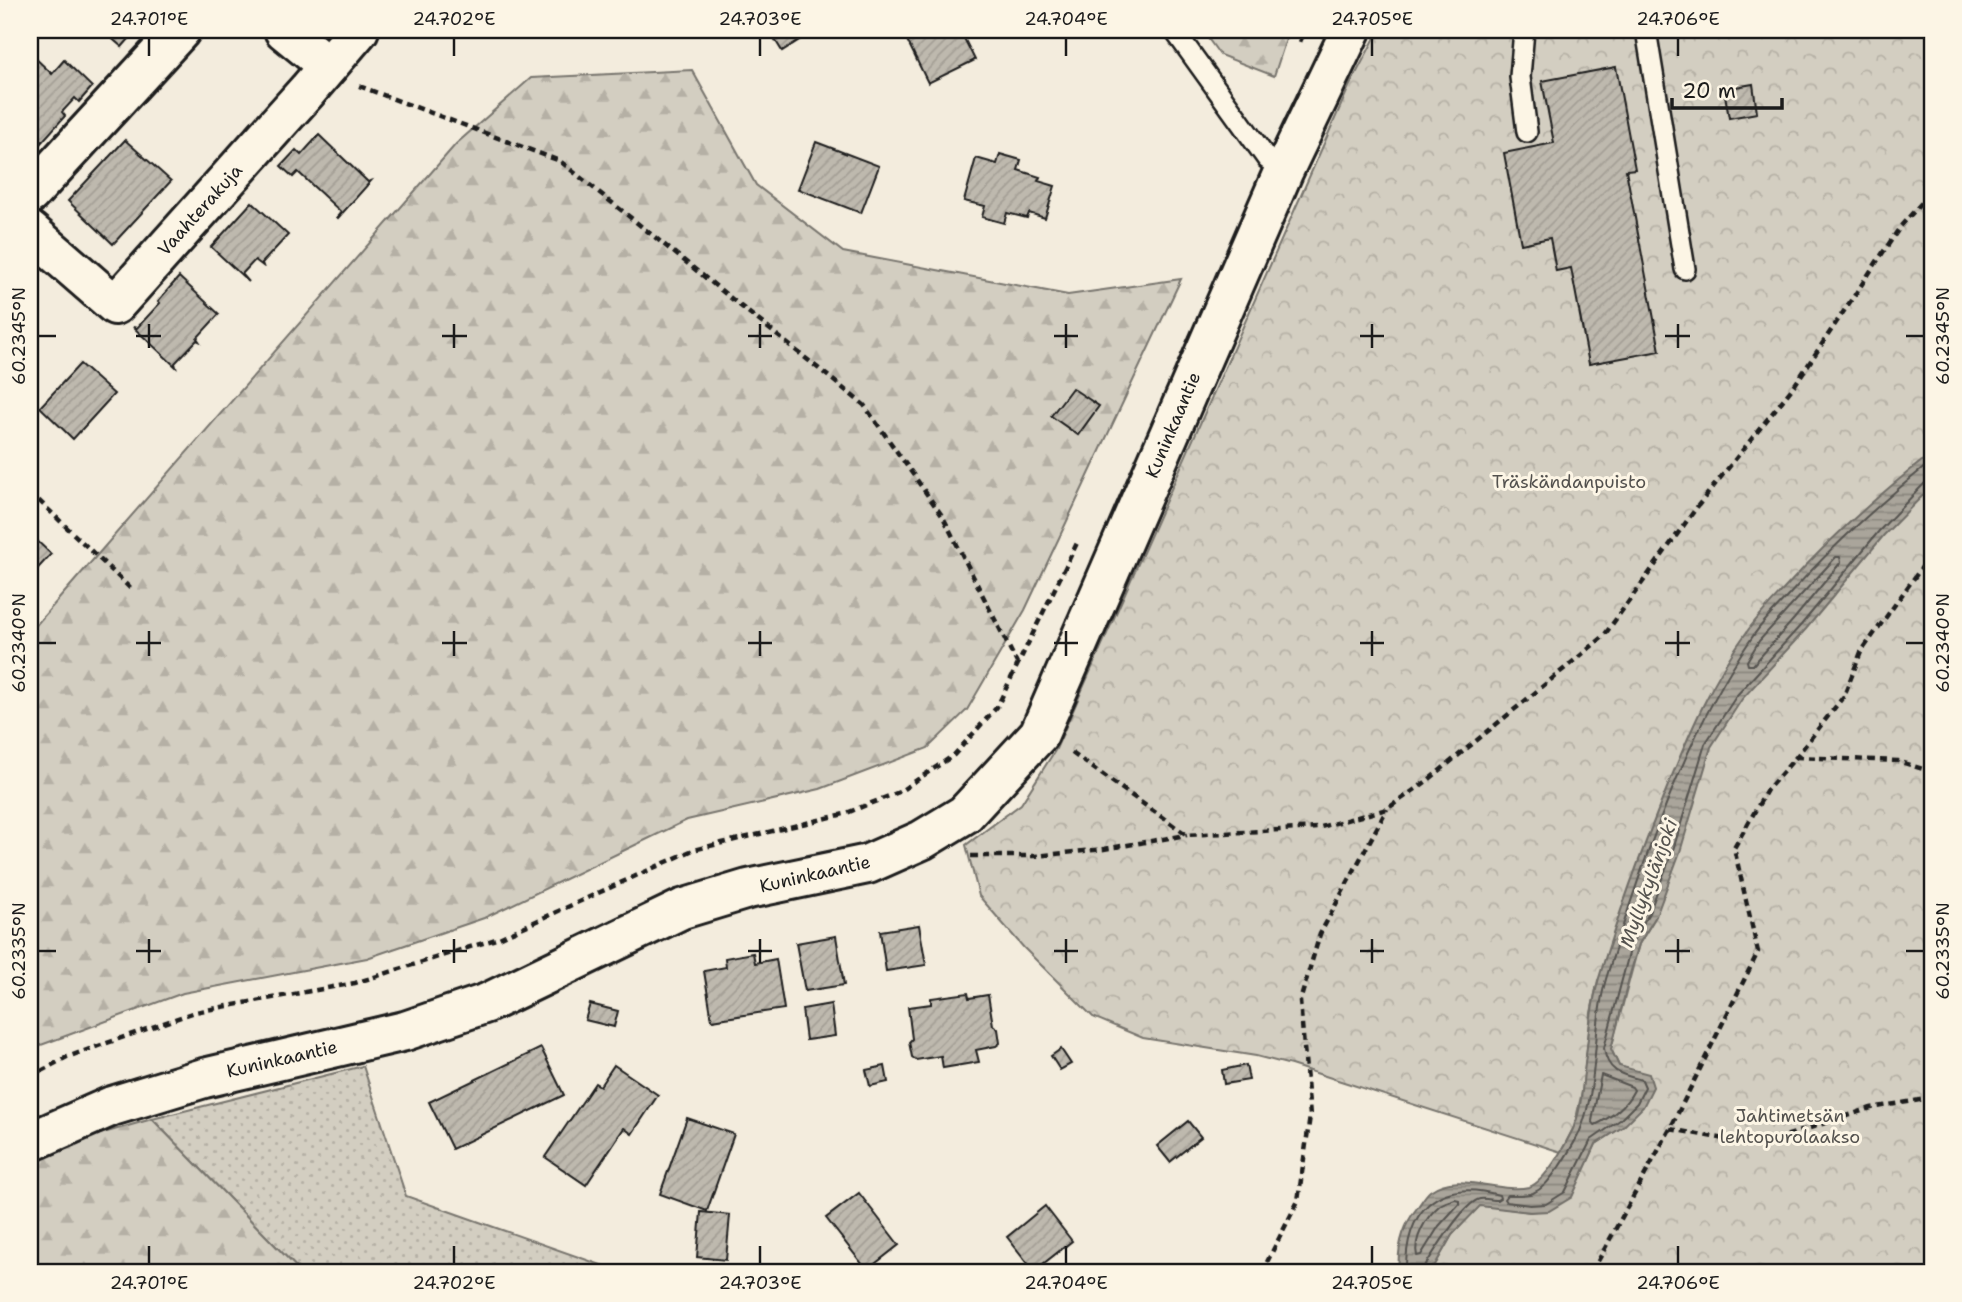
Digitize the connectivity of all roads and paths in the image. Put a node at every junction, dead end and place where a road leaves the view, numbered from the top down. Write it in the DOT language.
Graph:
graph roads {
  1 [pos="181,30"];
  2 [pos="284,30"];
  3 [pos="359,30"];
  4 [pos="1174,30"];
  5 [pos="1351,30"];
  6 [pos="1524,30"];
  7 [pos="1646,30"];
  8 [pos="340,75"];
  9 [pos="1527,132"];
  10 [pos="1284,170"];
  11 [pos="1932,191"];
  12 [pos="30,194"];
  13 [pos="30,231"];
  14 [pos="1685,270"];
  15 [pos="30,492"];
  16 [pos="1932,553"];
  17 [pos="132,590"];
  18 [pos="1017,664"];
  19 [pos="997,707"];
  20 [pos="1039,734"];
  21 [pos="1796,757"];
  22 [pos="1932,772"];
  23 [pos="1387,809"];
  24 [pos="1187,835"];
  25 [pos="970,856"];
  26 [pos="30,1077"];
  27 [pos="1932,1098"];
  28 [pos="1670,1129"];
  29 [pos="30,1142"];
  30 [pos="1260,1272"];
  31 [pos="1592,1272"];
  1 -- 12 [label="main road"];
  2 -- 8 [label="main road"];
  3 -- 8 [label="main road, Vaahterakuja"];
  4 -- 10 [label="lane"];
  5 -- 10 [label="main road, Kuninkaantie"];
  6 -- 9 [label="lane"];
  7 -- 14 [label="lane"];
  8 -- 13 [label="main road, Vaahterakuja"];
  8 -- 18 [label="path"];
  10 -- 20 [label="main road, Kuninkaantie"];
  11 -- 23 [label="path"];
  15 -- 17 [label="path"];
  16 -- 21 [label="path"];
  19 -- 26 [label="path"];
  20 -- 24 [label="path"];
  20 -- 29 [label="main road, Kuninkaantie"];
  21 -- 22 [label="path"];
  21 -- 28 [label="path"];
  23 -- 24 [label="path"];
  23 -- 30 [label="path"];
  24 -- 25 [label="path"];
  27 -- 28 [label="path"];
  28 -- 31 [label="path"];
}
